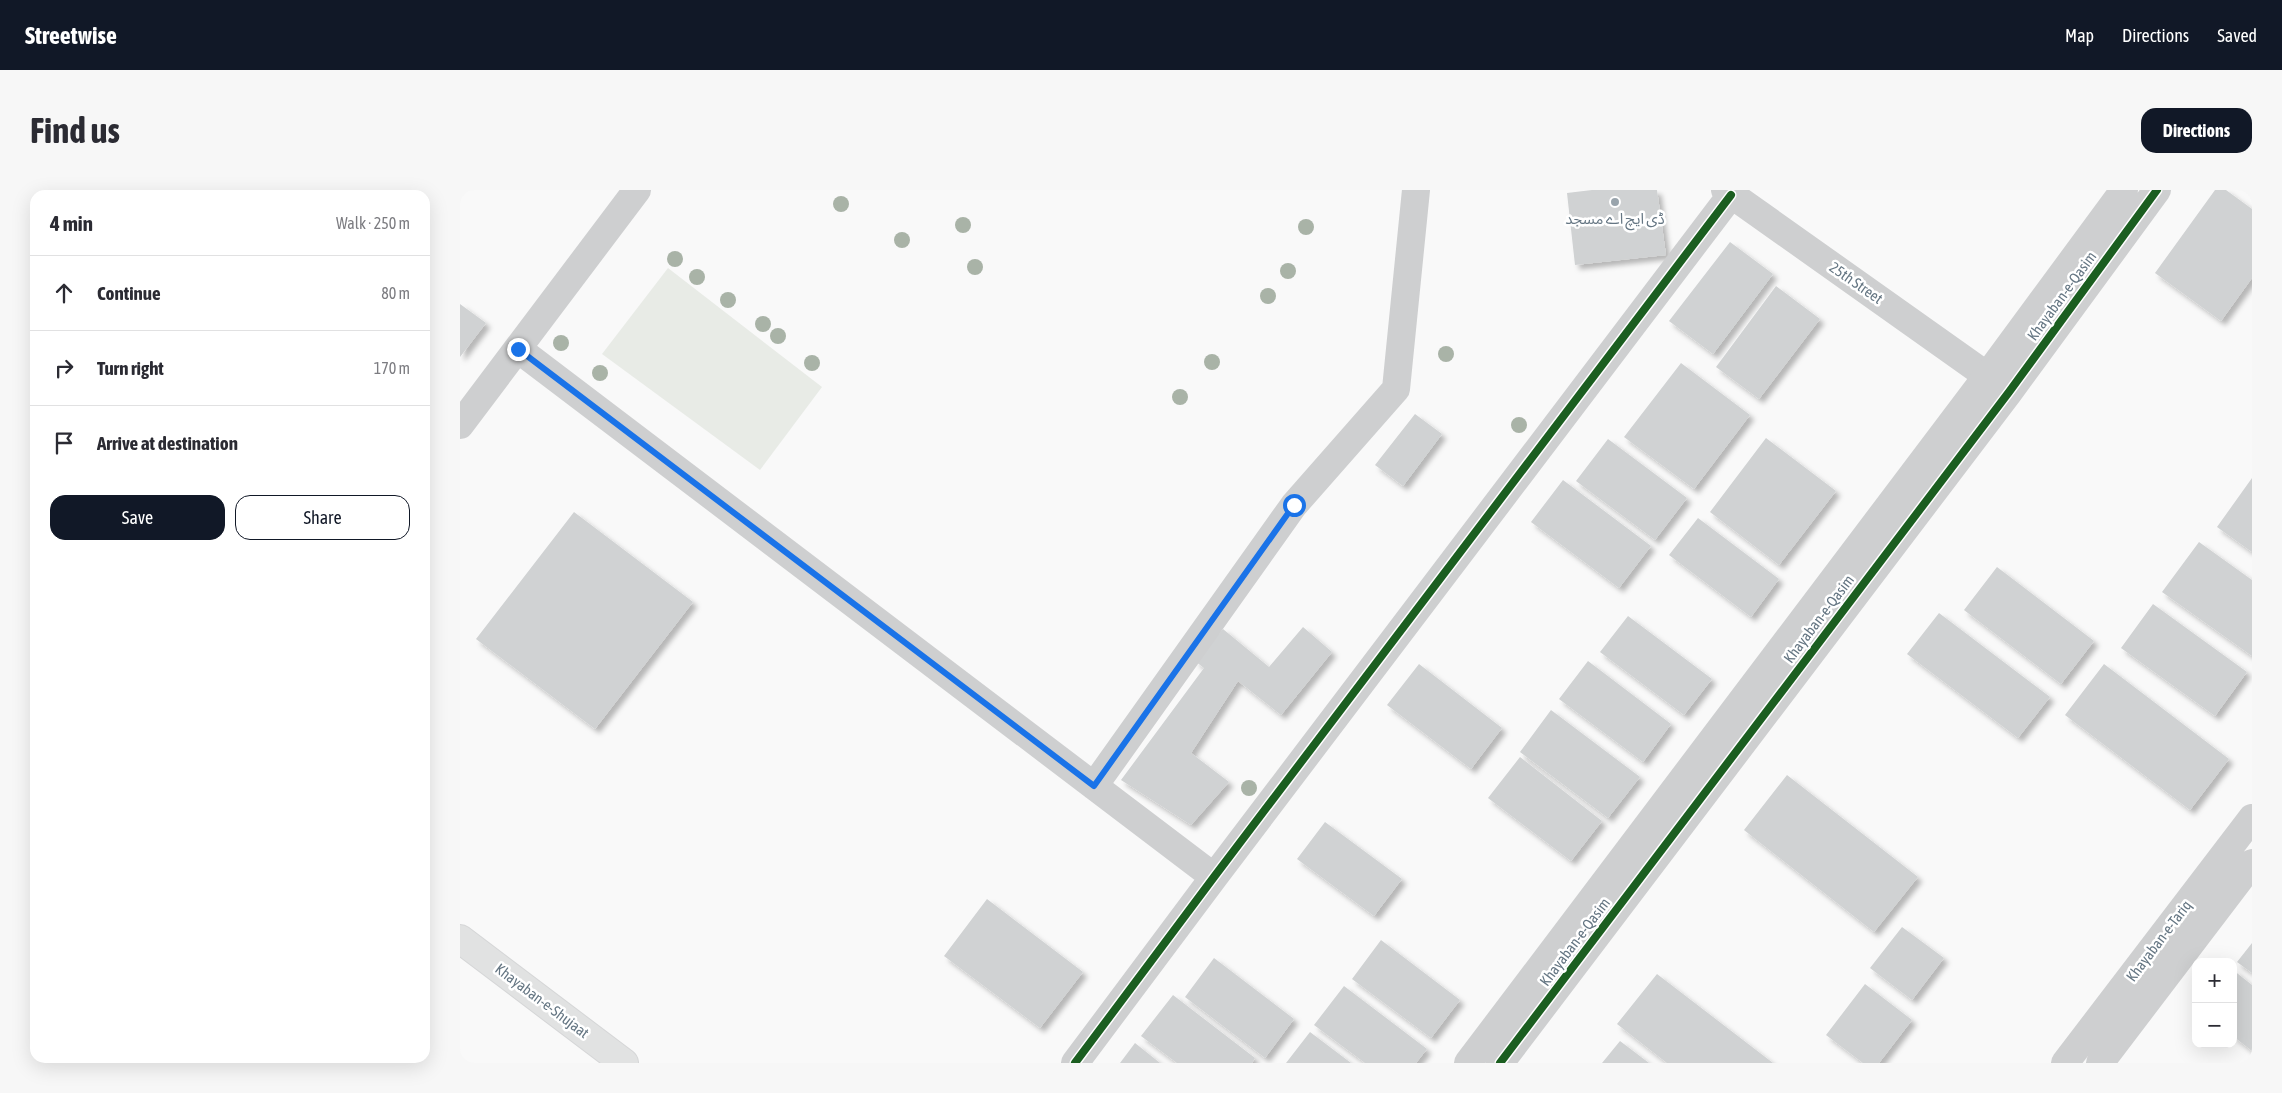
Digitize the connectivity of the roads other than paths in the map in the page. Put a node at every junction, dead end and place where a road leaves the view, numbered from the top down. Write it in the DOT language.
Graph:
graph roads {
  1 [pos="637,190"];
  2 [pos="1416,190"];
  3 [pos="2124,190"];
  4 [pos="2157,190"];
  5 [pos="1728,192"];
  6 [pos="518,349"];
  7 [pos="1998,384"];
  8 [pos="460,425"];
  9 [pos="1094,786"];
  10 [pos="2252,818"];
  11 [pos="2252,863"];
  12 [pos="1214,877"];
  13 [pos="460,938"];
  14 [pos="624,1063"];
  15 [pos="1075,1063"];
  16 [pos="1468,1063"];
  17 [pos="1500,1063"];
  18 [pos="2065,1063"];
  19 [pos="2100,1063"];
  1 -- 6 [label="street"];
  2 -- 9 [label="street"];
  3 -- 7 [label="street, Khayaban-e-Qasim"];
  4 -- 7 [label="street, Khayaban-e-Qasim"];
  5 -- 7 [label="street, 25th Street"];
  5 -- 12 [label="street"];
  6 -- 8 [label="street"];
  6 -- 9 [label="street"];
  7 -- 16 [label="street, Khayaban-e-Qasim"];
  7 -- 17 [label="street, Khayaban-e-Qasim"];
  9 -- 12 [label="street"];
  10 -- 18 [label="street, Khayaban-e-Tariq"];
  11 -- 19 [label="street, Khayaban-e-Tariq"];
  12 -- 15 [label="street"];
  13 -- 14 [label="main road, Khayaban-e-Shujaat"];
}
